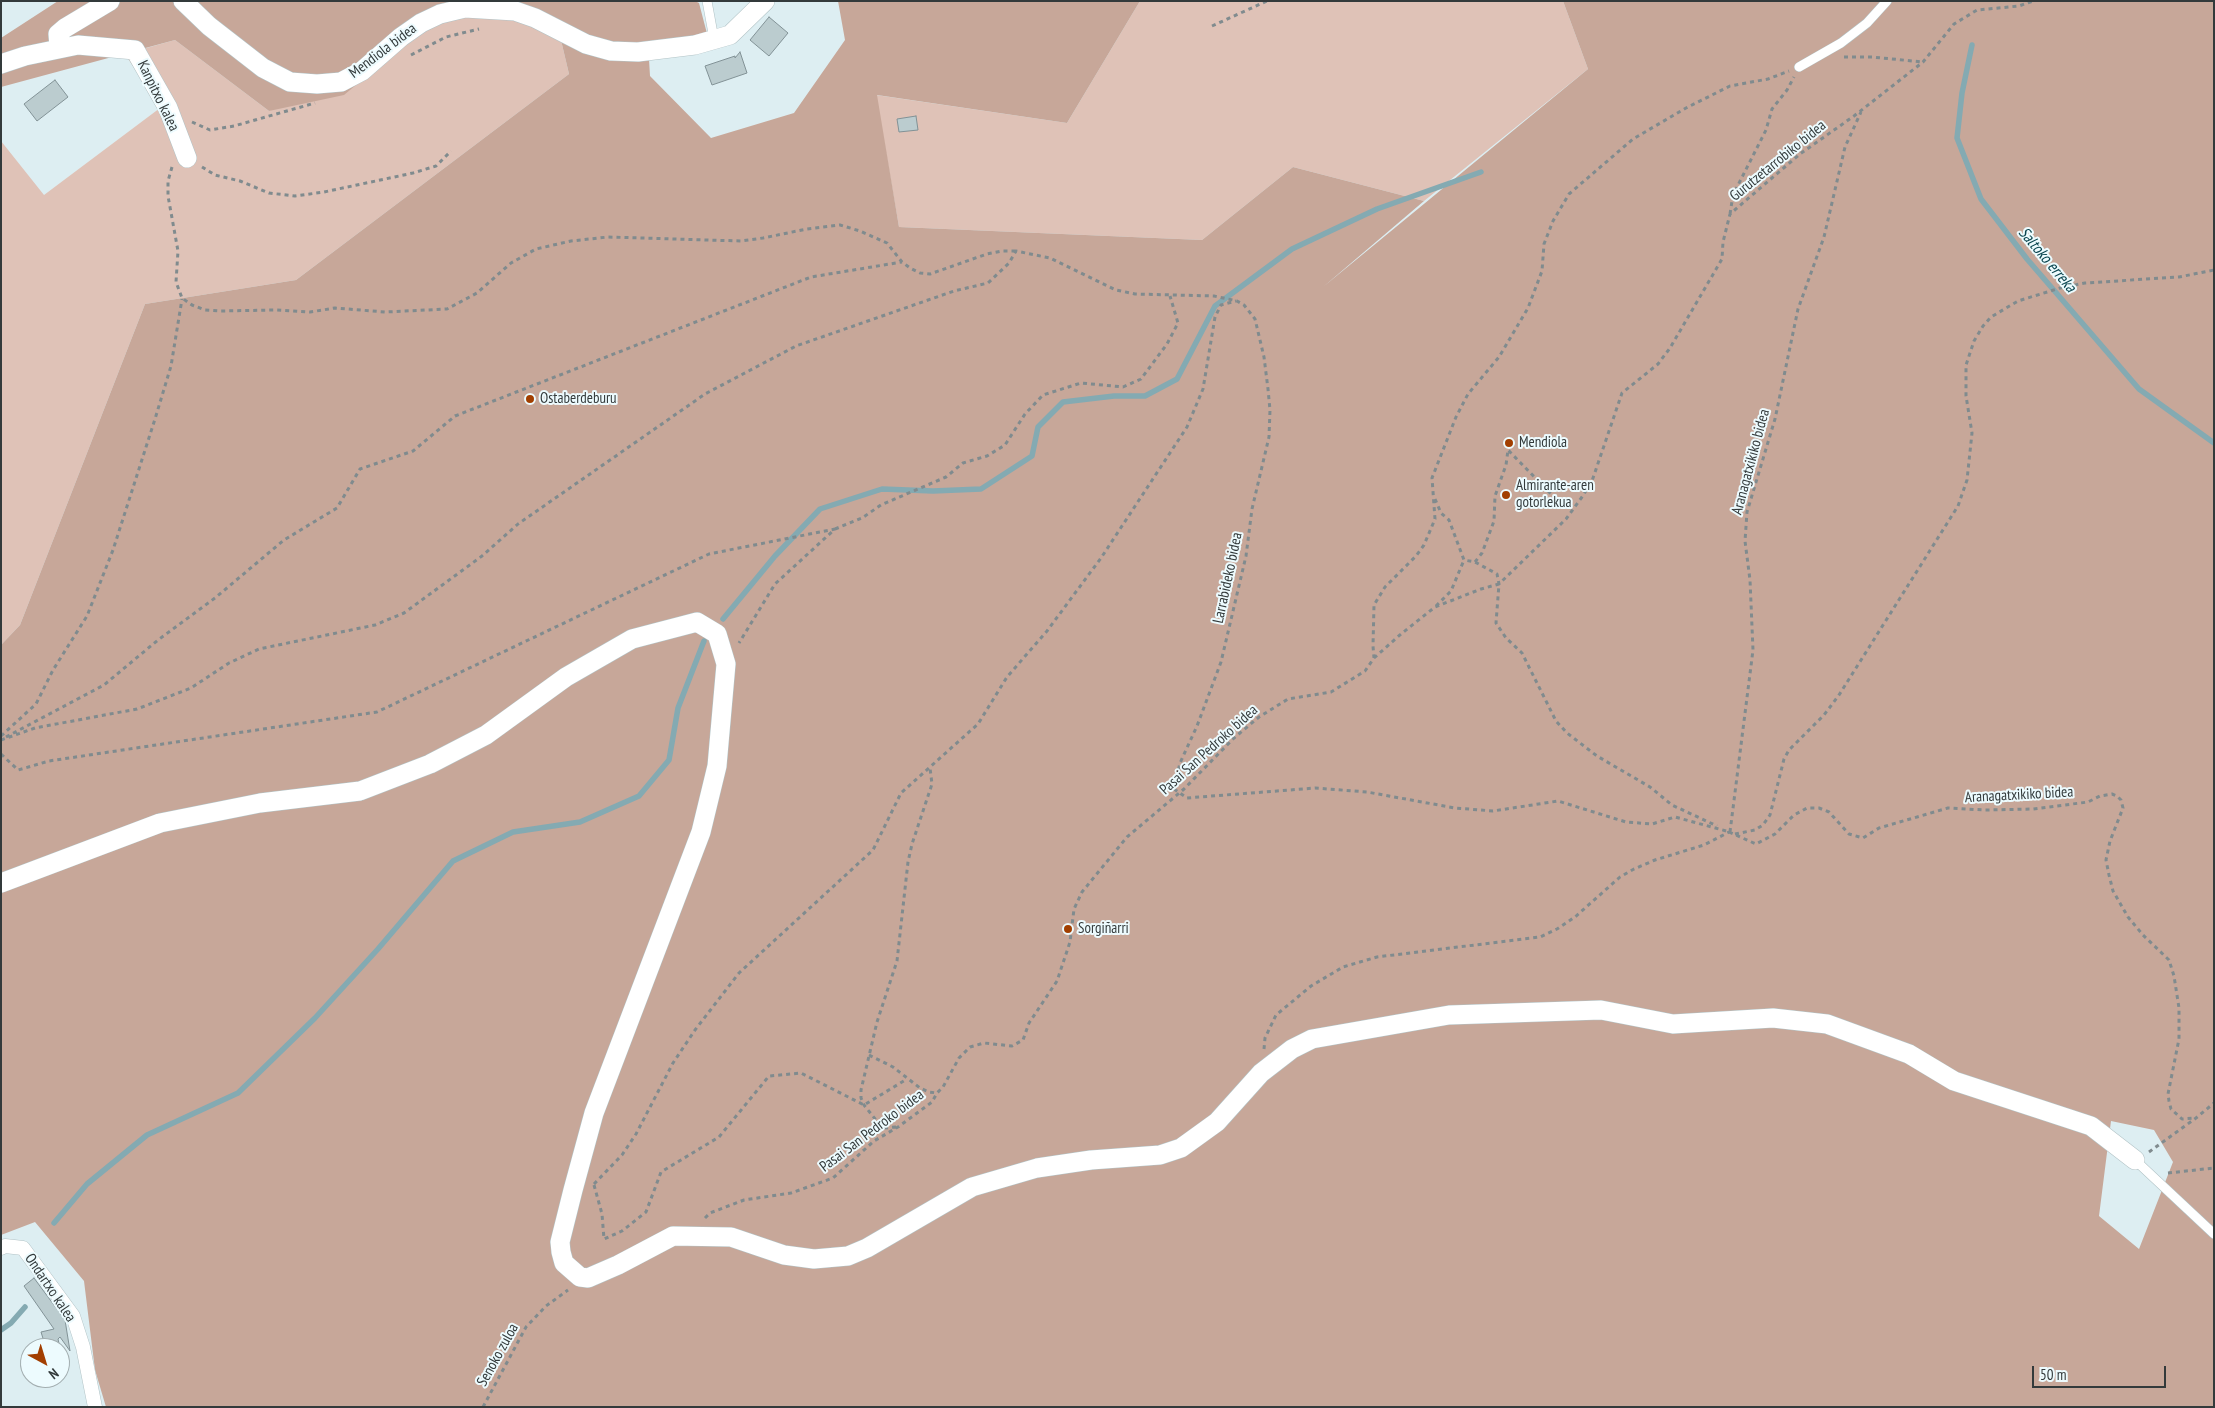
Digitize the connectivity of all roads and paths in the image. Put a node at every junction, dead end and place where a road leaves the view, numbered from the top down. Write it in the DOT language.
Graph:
graph roads {
  1 [pos="110,1"];
  2 [pos="183,1"];
  3 [pos="707,1"];
  4 [pos="765,1"];
  5 [pos="1267,1"];
  6 [pos="1887,1"];
  7 [pos="2033,1"];
  8 [pos="1212,26"];
  9 [pos="714,39"];
  10 [pos="59,48"];
  11 [pos="1836,59"];
  12 [pos="1923,62"];
  13 [pos="1,64"];
  14 [pos="1799,67"];
  15 [pos="1863,109"];
  16 [pos="184,150"];
  17 [pos="450,151"];
  18 [pos="1730,214"];
  19 [pos="1016,252"];
  20 [pos="902,262"];
  21 [pos="2214,270"];
  22 [pos="1170,296"];
  23 [pos="182,298"];
  24 [pos="1237,301"];
  25 [pos="1509,443"];
  26 [pos="1508,450"];
  27 [pos="1432,491"];
  28 [pos="1553,496"];
  29 [pos="835,529"];
  30 [pos="1464,560"];
  31 [pos="1475,562"];
  32 [pos="1499,584"];
  33 [pos="1435,607"];
  34 [pos="1374,658"];
  35 [pos="726,664"];
  36 [pos="1,739"];
  37 [pos="1,754"];
  38 [pos="930,768"];
  39 [pos="1180,793"];
  40 [pos="1730,832"];
  41 [pos="1734,834"];
  42 [pos="1,883"];
  43 [pos="869,1055"];
  44 [pos="1261,1073"];
  45 [pos="907,1079"];
  46 [pos="937,1093"];
  47 [pos="2214,1103"];
  48 [pos="864,1104"];
  49 [pos="2196,1118"];
  50 [pos="898,1127"];
  51 [pos="2135,1160"];
  52 [pos="2214,1168"];
  53 [pos="2164,1174"];
  54 [pos="594,1185"];
  55 [pos="589,1193"];
  56 [pos="2214,1234"];
  57 [pos="730,1237"];
  58 [pos="1,1248"];
  59 [pos="580,1277"];
  60 [pos="95,1407"];
  61 [pos="483,1407"];
  1 -- 10 [label="street"];
  2 -- 9 [label="street, Mendiola bidea"];
  3 -- 9 [label="lane"];
  4 -- 9 [label="street, Mendiola bidea"];
  5 -- 8 [label="path"];
  6 -- 14 [label="lane"];
  7 -- 12 [label="path, Gurutzetarrobiko bidea"];
  10 -- 13 [label="street, Kanpitxo kalea"];
  10 -- 16 [label="street, Kanpitxo kalea"];
  11 -- 12 [label="path"];
  12 -- 15 [label="path, Gurutzetarrobiko bidea"];
  14 -- 18 [label="path"];
  14 -- 27 [label="path"];
  15 -- 18 [label="path, Gurutzetarrobiko bidea"];
  15 -- 40 [label="path, Aranagatxikiko bidea"];
  16 -- 17 [label="path"];
  16 -- 23 [label="path"];
  18 -- 32 [label="path, Gurutzetarrobiko bidea"];
  19 -- 20 [label="path"];
  19 -- 22 [label="path"];
  19 -- 36 [label="path"];
  20 -- 23 [label="path"];
  20 -- 36 [label="path"];
  21 -- 41 [label="path"];
  22 -- 24 [label="path"];
  22 -- 29 [label="path"];
  23 -- 36 [label="path"];
  24 -- 38 [label="path"];
  24 -- 39 [label="path, Larrabideko bidea"];
  25 -- 26 [label="path"];
  26 -- 28 [label="path"];
  26 -- 31 [label="path"];
  27 -- 30 [label="path"];
  27 -- 34 [label="path"];
  29 -- 35 [label="path"];
  29 -- 37 [label="path"];
  30 -- 31 [label="path"];
  30 -- 33 [label="path"];
  31 -- 32 [label="path"];
  32 -- 33 [label="path"];
  32 -- 40 [label="path, Aranagatxikiko bidea"];
  33 -- 34 [label="path"];
  34 -- 39 [label="path, Pasai San Pedroko bidea"];
  35 -- 42 [label="street"];
  35 -- 59 [label="street"];
  38 -- 43 [label="path"];
  38 -- 54 [label="path"];
  39 -- 40 [label="path"];
  39 -- 46 [label="path, Pasai San Pedroko bidea"];
  40 -- 41 [label="path, Aranagatxikiko bidea"];
  40 -- 44 [label="path"];
  41 -- 49 [label="path, Aranagatxikiko bidea"];
  43 -- 45 [label="path"];
  43 -- 48 [label="path"];
  44 -- 51 [label="street"];
  44 -- 57 [label="street"];
  45 -- 46 [label="path"];
  45 -- 48 [label="path"];
  46 -- 50 [label="path, Pasai San Pedroko bidea"];
  47 -- 49 [label="path"];
  48 -- 50 [label="path"];
  48 -- 54 [label="path"];
  49 -- 51 [label="path"];
  50 -- 57 [label="path, Pasai San Pedroko bidea"];
  51 -- 56 [label="lane"];
  52 -- 53 [label="path"];
  54 -- 55 [label="path"];
  57 -- 59 [label="street"];
  58 -- 60 [label="street, Ondartxo kalea"];
  59 -- 61 [label="path, Senoko zuloa"];
}
